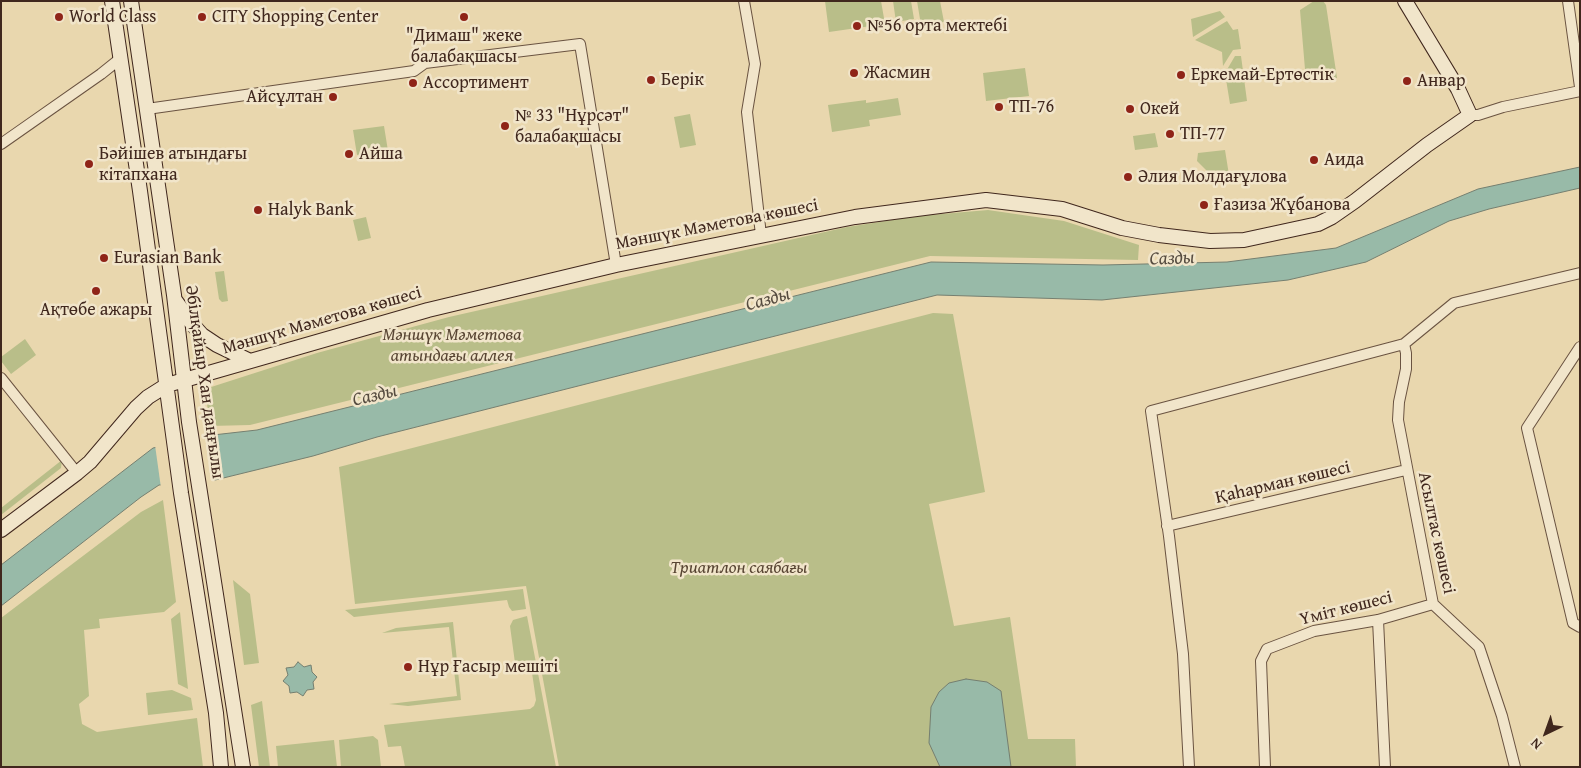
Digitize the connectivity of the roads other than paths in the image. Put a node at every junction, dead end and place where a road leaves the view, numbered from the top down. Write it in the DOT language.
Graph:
graph roads {
  1 [pos="112,1"];
  2 [pos="131,1"];
  3 [pos="744,1"];
  4 [pos="1405,1"];
  5 [pos="1568,1"];
  6 [pos="121,58"];
  7 [pos="1580,89"];
  8 [pos="147,109"];
  9 [pos="1470,115"];
  10 [pos="1,144"];
  11 [pos="158,190"];
  12 [pos="140,191"];
  13 [pos="761,235"];
  14 [pos="616,265"];
  15 [pos="1580,273"];
  16 [pos="171,277"];
  17 [pos="152,280"];
  18 [pos="174,298"];
  19 [pos="1404,344"];
  20 [pos="1580,347"];
  21 [pos="250,361"];
  22 [pos="1,378"];
  23 [pos="184,379"];
  24 [pos="167,385"];
  25 [pos="1406,470"];
  26 [pos="77,473"];
  27 [pos="1168,526"];
  28 [pos="1,530"];
  29 [pos="199,602"];
  30 [pos="1433,604"];
  31 [pos="1378,620"];
  32 [pos="1580,627"];
  33 [pos="224,638"];
  34 [pos="222,767"];
  35 [pos="243,767"];
  36 [pos="1189,767"];
  37 [pos="1265,767"];
  38 [pos="1385,767"];
  39 [pos="1515,767"];
  1 -- 6 [label="main road"];
  2 -- 8 [label="main road, Әбілқайыр Хан даңғылы"];
  3 -- 13 [label="street"];
  4 -- 9 [label="main road"];
  5 -- 7 [label="street"];
  6 -- 10 [label="street"];
  6 -- 12 [label="main road"];
  7 -- 9 [label="street"];
  8 -- 11 [label="main road, Әбілқайыр Хан даңғылы"];
  8 -- 14 [label="street"];
  9 -- 13 [label="main road, Мәншүк Мәметова көшесі"];
  11 -- 12 [label="main road"];
  11 -- 16 [label="main road, Әбілқайыр Хан даңғылы"];
  12 -- 17 [label="main road"];
  13 -- 14 [label="main road, Мәншүк Мәметова көшесі"];
  14 -- 21 [label="main road, Мәншүк Мәметова көшесі"];
  15 -- 19 [label="street"];
  16 -- 17 [label="main road"];
  16 -- 18 [label="main road, Әбілқайыр Хан даңғылы"];
  17 -- 24 [label="main road"];
  18 -- 21 [label="main road"];
  18 -- 23 [label="main road, Әбілқайыр Хан даңғылы"];
  19 -- 25 [label="street, Асылтас көшесі"];
  19 -- 27 [label="street"];
  20 -- 32 [label="street"];
  21 -- 23 [label="main road, Мәншүк Мәметова көшесі"];
  22 -- 26 [label="street"];
  23 -- 24 [label="main road, Мәншүк Мәметова көшесі"];
  23 -- 33 [label="main road, Әбілқайыр Хан даңғылы"];
  24 -- 26 [label="main road, Мәншүк Мәметова көшесі"];
  24 -- 29 [label="main road"];
  25 -- 27 [label="street, Қаһарман көшесі"];
  25 -- 30 [label="street, Асылтас көшесі"];
  26 -- 28 [label="main road, Мәншүк Мәметова көшесі"];
  27 -- 36 [label="street"];
  29 -- 33 [label="main road"];
  29 -- 34 [label="main road"];
  30 -- 31 [label="street, Үміт көшесі"];
  30 -- 39 [label="street, Асылтас көшесі"];
  31 -- 37 [label="street, Үміт көшесі"];
  31 -- 38 [label="street"];
  33 -- 35 [label="main road, Әбілқайыр Хан даңғылы"];
}
